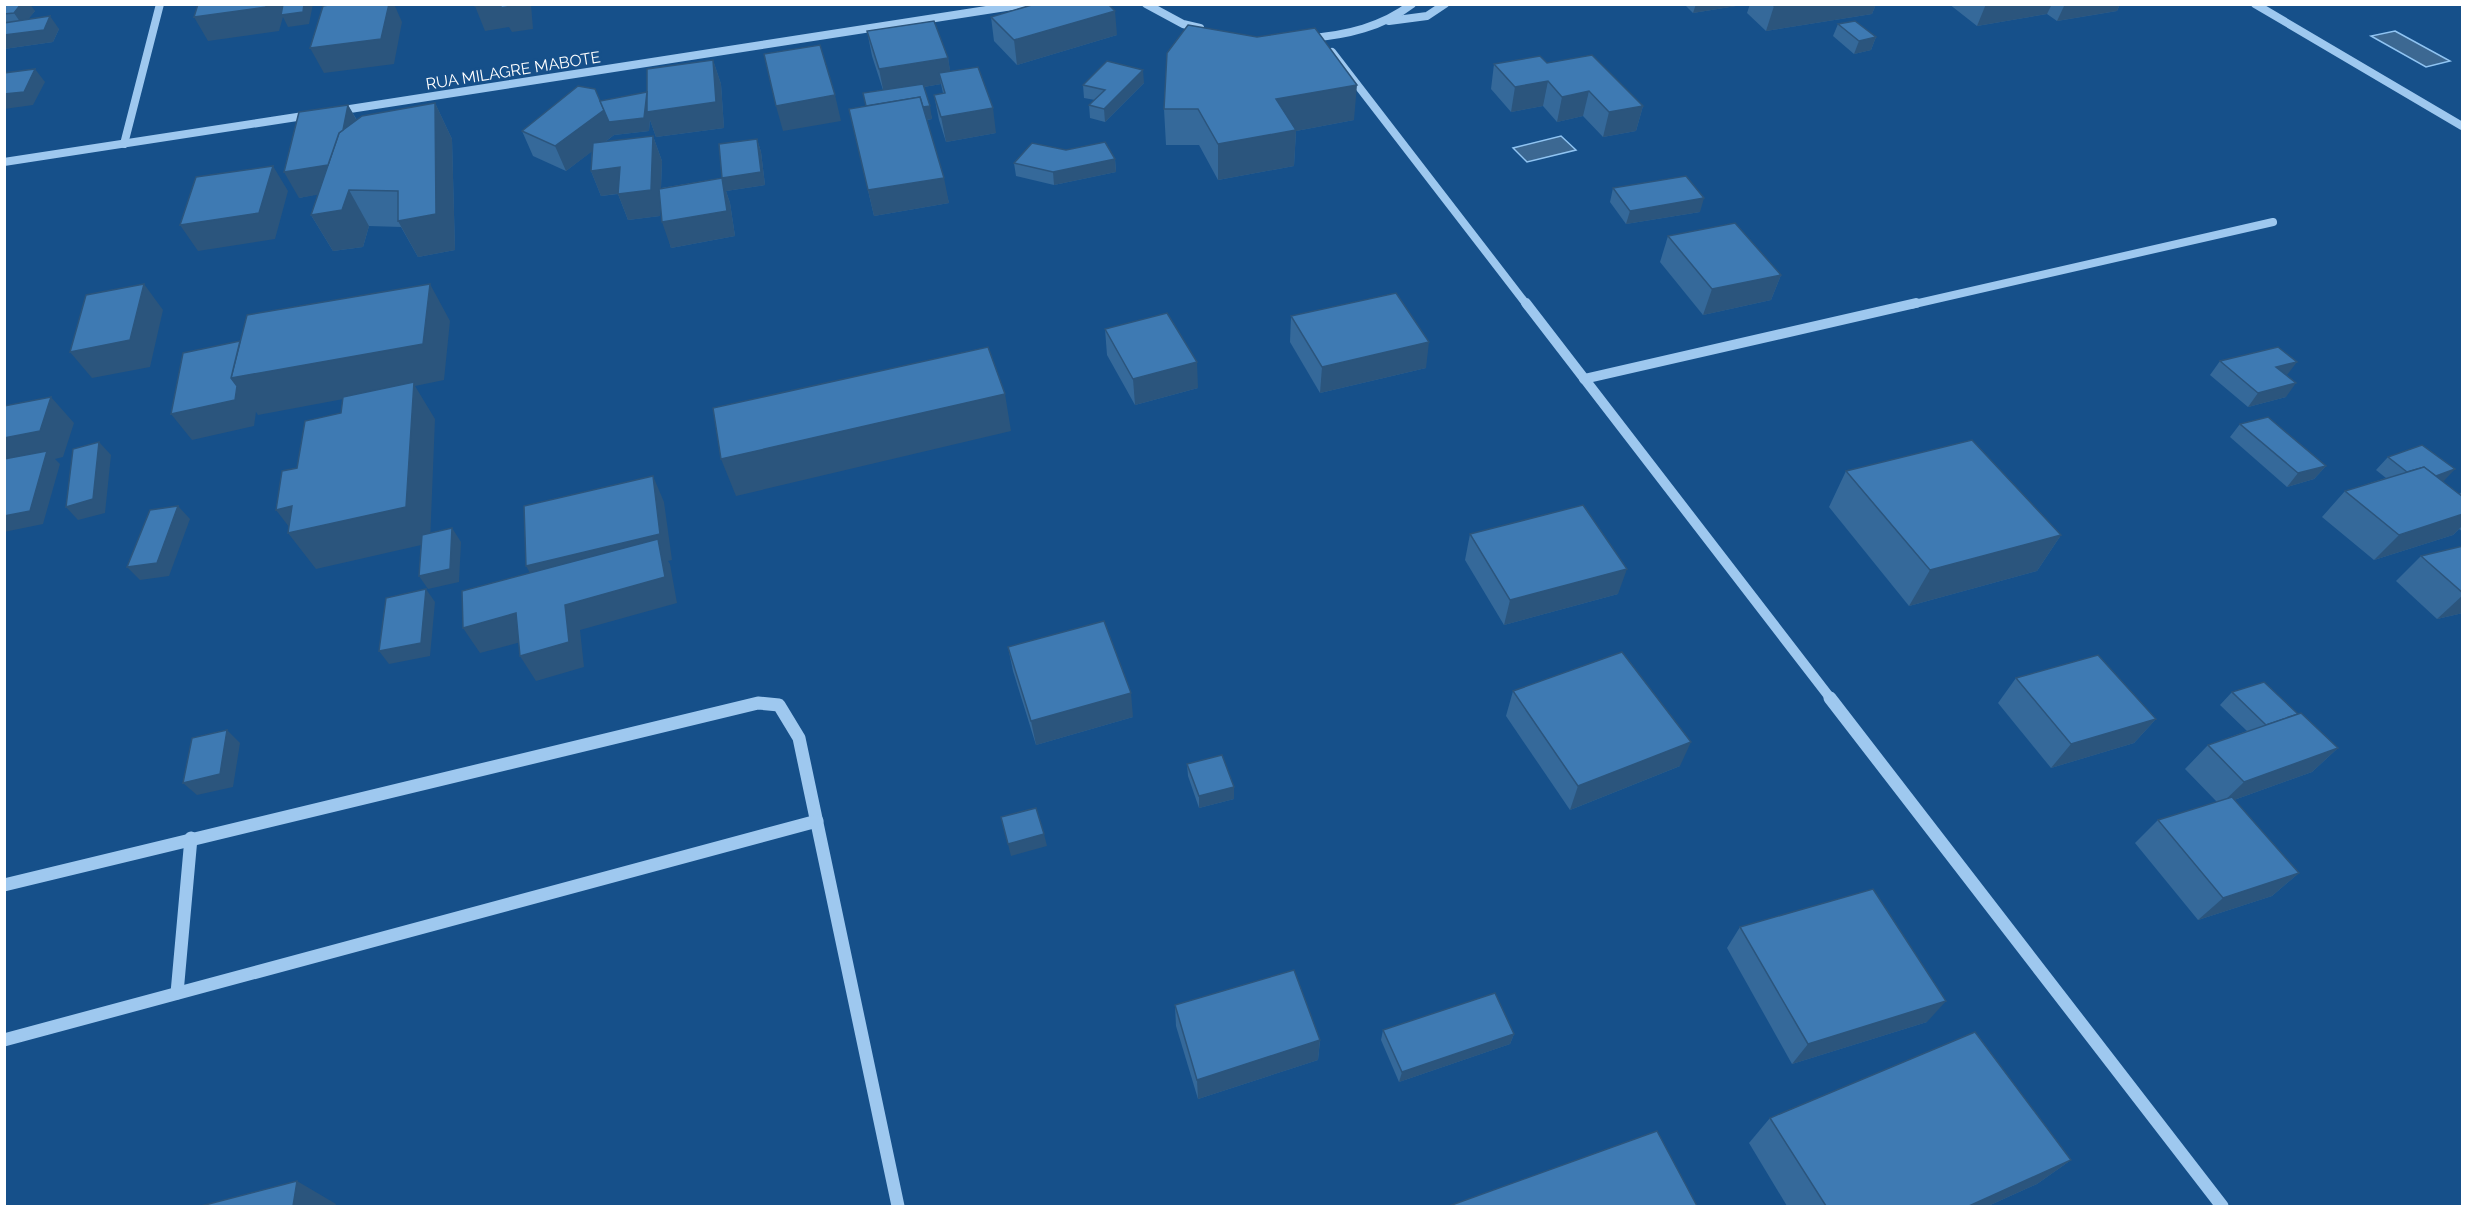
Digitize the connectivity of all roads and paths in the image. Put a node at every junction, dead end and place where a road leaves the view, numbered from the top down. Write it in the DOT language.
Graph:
graph roads {
  1 [pos="160,4"];
  2 [pos="1025,4"];
  3 [pos="1146,4"];
  4 [pos="1412,4"];
  5 [pos="1444,4"];
  6 [pos="2255,4"];
  7 [pos="1383,22"];
  8 [pos="1204,30"];
  9 [pos="1321,37"];
  10 [pos="1302,38"];
  11 [pos="326,113"];
  12 [pos="314,115"];
  13 [pos="2463,126"];
  14 [pos="124,144"];
  15 [pos="4,162"];
  16 [pos="2273,222"];
  17 [pos="1584,379"];
  18 [pos="817,821"];
  19 [pos="191,838"];
  20 [pos="4,885"];
  21 [pos="177,993"];
  22 [pos="4,1040"];
  23 [pos="898,1206"];
  24 [pos="2222,1206"];
  1 -- 14 [label="street"];
  2 -- 11 [label="street, RUA MILAGRE MABOTE"];
  3 -- 8 [label="street"];
  4 -- 7 [label="street"];
  5 -- 7 [label="street"];
  6 -- 13 [label="street"];
  7 -- 9 [label="street"];
  9 -- 10 [label="street"];
  9 -- 17 [label="street"];
  12 -- 14 [label="street"];
  14 -- 15 [label="street"];
  16 -- 17 [label="street"];
  17 -- 24 [label="street"];
  18 -- 19 [label="street"];
  18 -- 21 [label="street"];
  18 -- 23 [label="street"];
  19 -- 20 [label="street"];
  19 -- 21 [label="street"];
  21 -- 22 [label="street"];
}
